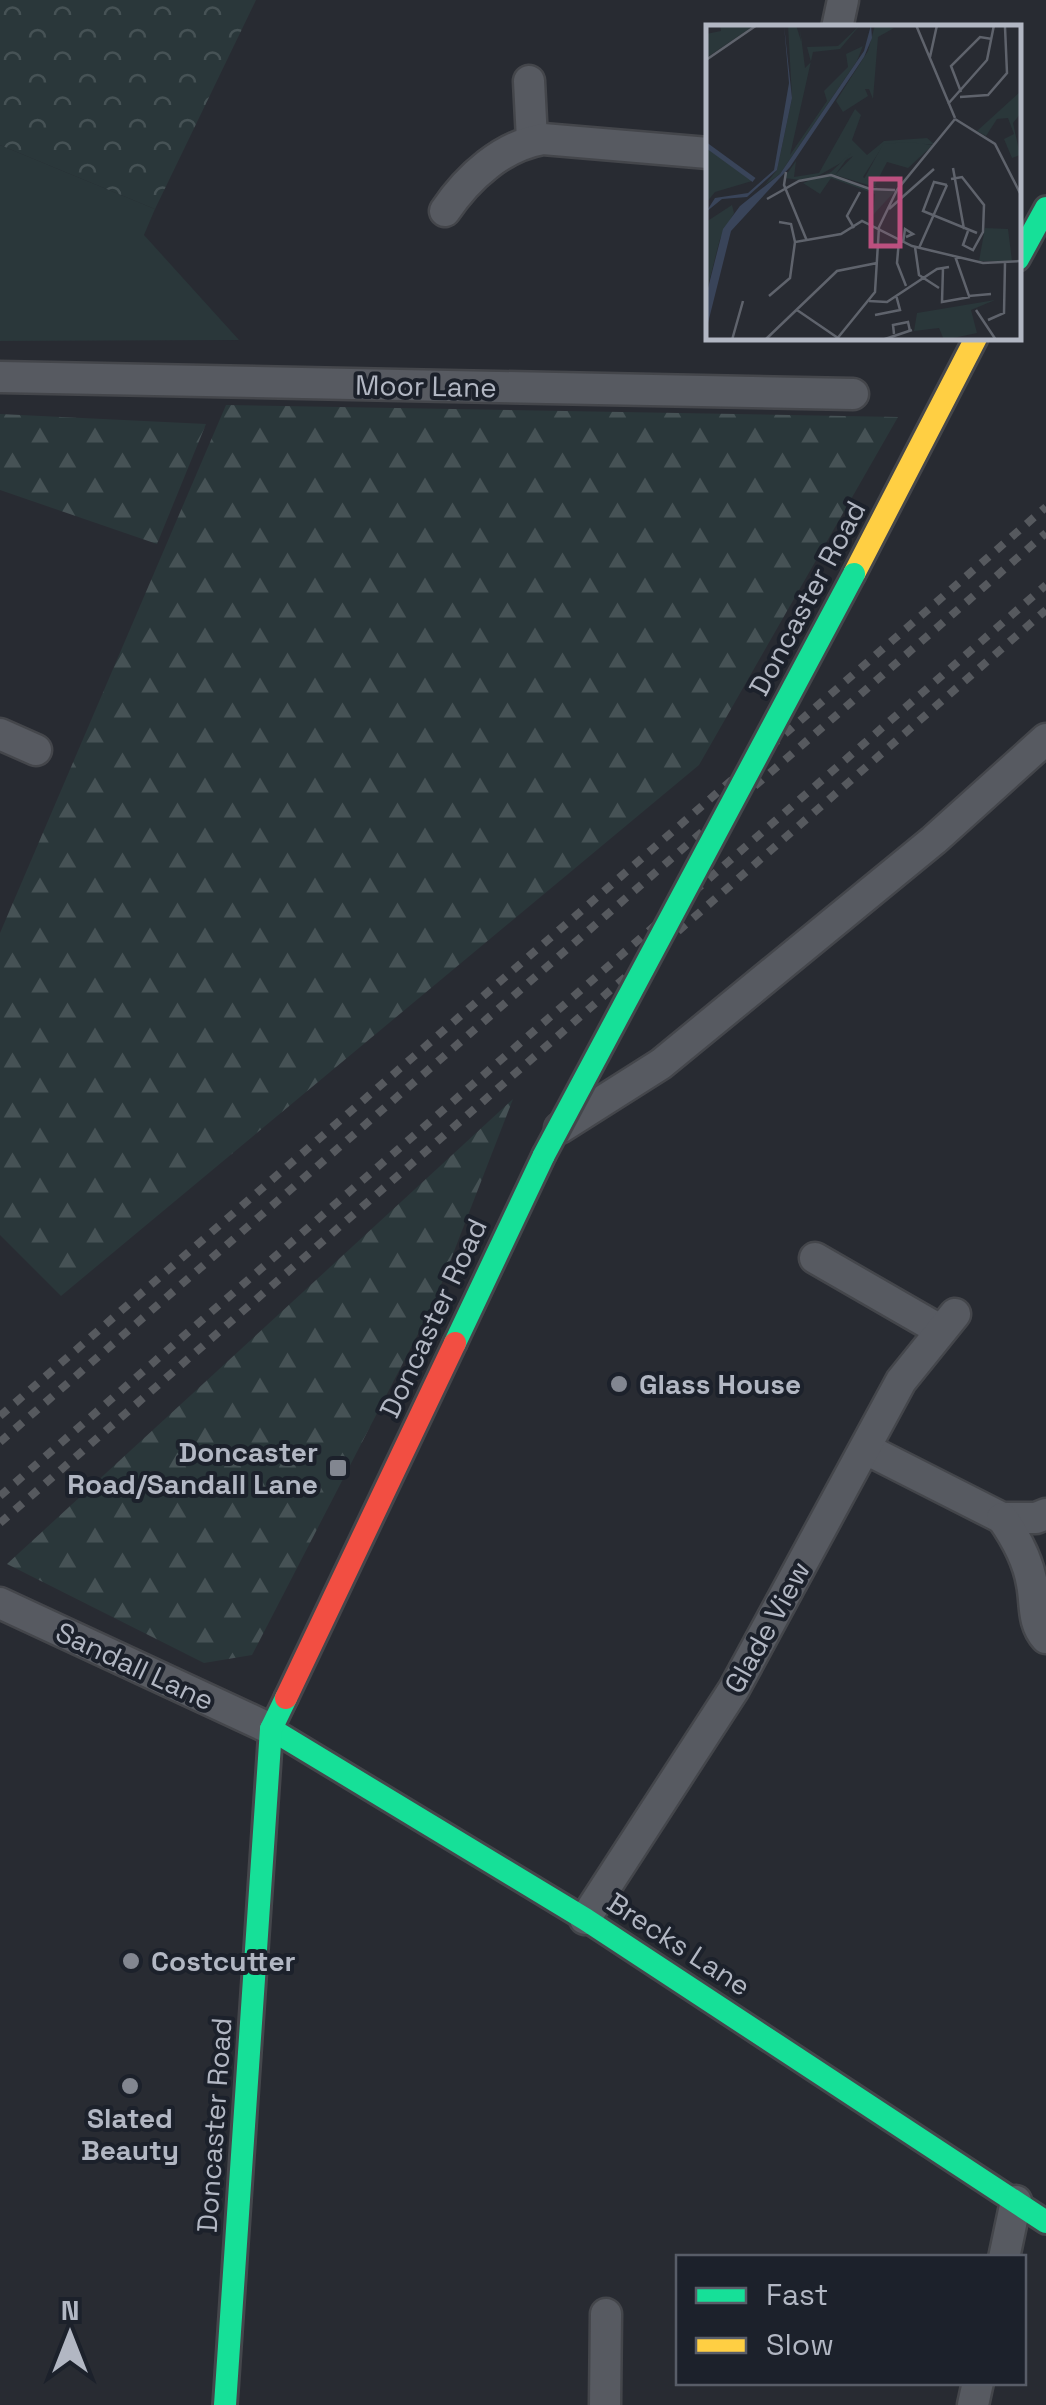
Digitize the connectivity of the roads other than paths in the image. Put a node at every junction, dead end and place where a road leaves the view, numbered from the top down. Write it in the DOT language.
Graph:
graph roads {
  1 [pos="843,0"];
  2 [pos="838,25"];
  3 [pos="528,81"];
  4 [pos="532,140"];
  5 [pos="706,153"];
  6 [pos="1046,208"];
  7 [pos="445,211"];
  8 [pos="1021,254"];
  9 [pos="975,340"];
  10 [pos="0,378"];
  11 [pos="853,394"];
  12 [pos="0,734"];
  13 [pos="1046,739"];
  14 [pos="36,750"];
  15 [pos="551,1142"];
  16 [pos="816,1258"];
  17 [pos="866,1449"];
  18 [pos="1046,1514"];
  19 [pos="1002,1518"];
  20 [pos="8,1606"];
  21 [pos="1046,1638"];
  22 [pos="271,1729"];
  23 [pos="584,1919"];
  24 [pos="1016,2202"];
  25 [pos="1046,2222"];
  26 [pos="1005,2255"];
  27 [pos="606,2314"];
  28 [pos="225,2405"];
  29 [pos="605,2405"];
  1 -- 2 [label="street"];
  3 -- 4 [label="street"];
  4 -- 5 [label="street"];
  4 -- 7 [label="street"];
  6 -- 8 [label="street"];
  9 -- 15 [label="street, Doncaster Road, bridge"];
  10 -- 11 [label="street, Moor Lane"];
  12 -- 14 [label="street"];
  13 -- 15 [label="street"];
  15 -- 22 [label="street, Doncaster Road"];
  16 -- 17 [label="street, Glade View"];
  17 -- 19 [label="street"];
  17 -- 23 [label="street, Glade View"];
  18 -- 19 [label="street"];
  19 -- 21 [label="street"];
  20 -- 22 [label="street, Sandall Lane"];
  22 -- 23 [label="street, Brecks Lane"];
  22 -- 28 [label="street, Doncaster Road"];
  23 -- 24 [label="street, Brecks Lane"];
  24 -- 25 [label="street, Brecks Lane"];
  24 -- 26 [label="street"];
  27 -- 29 [label="street"];
}
